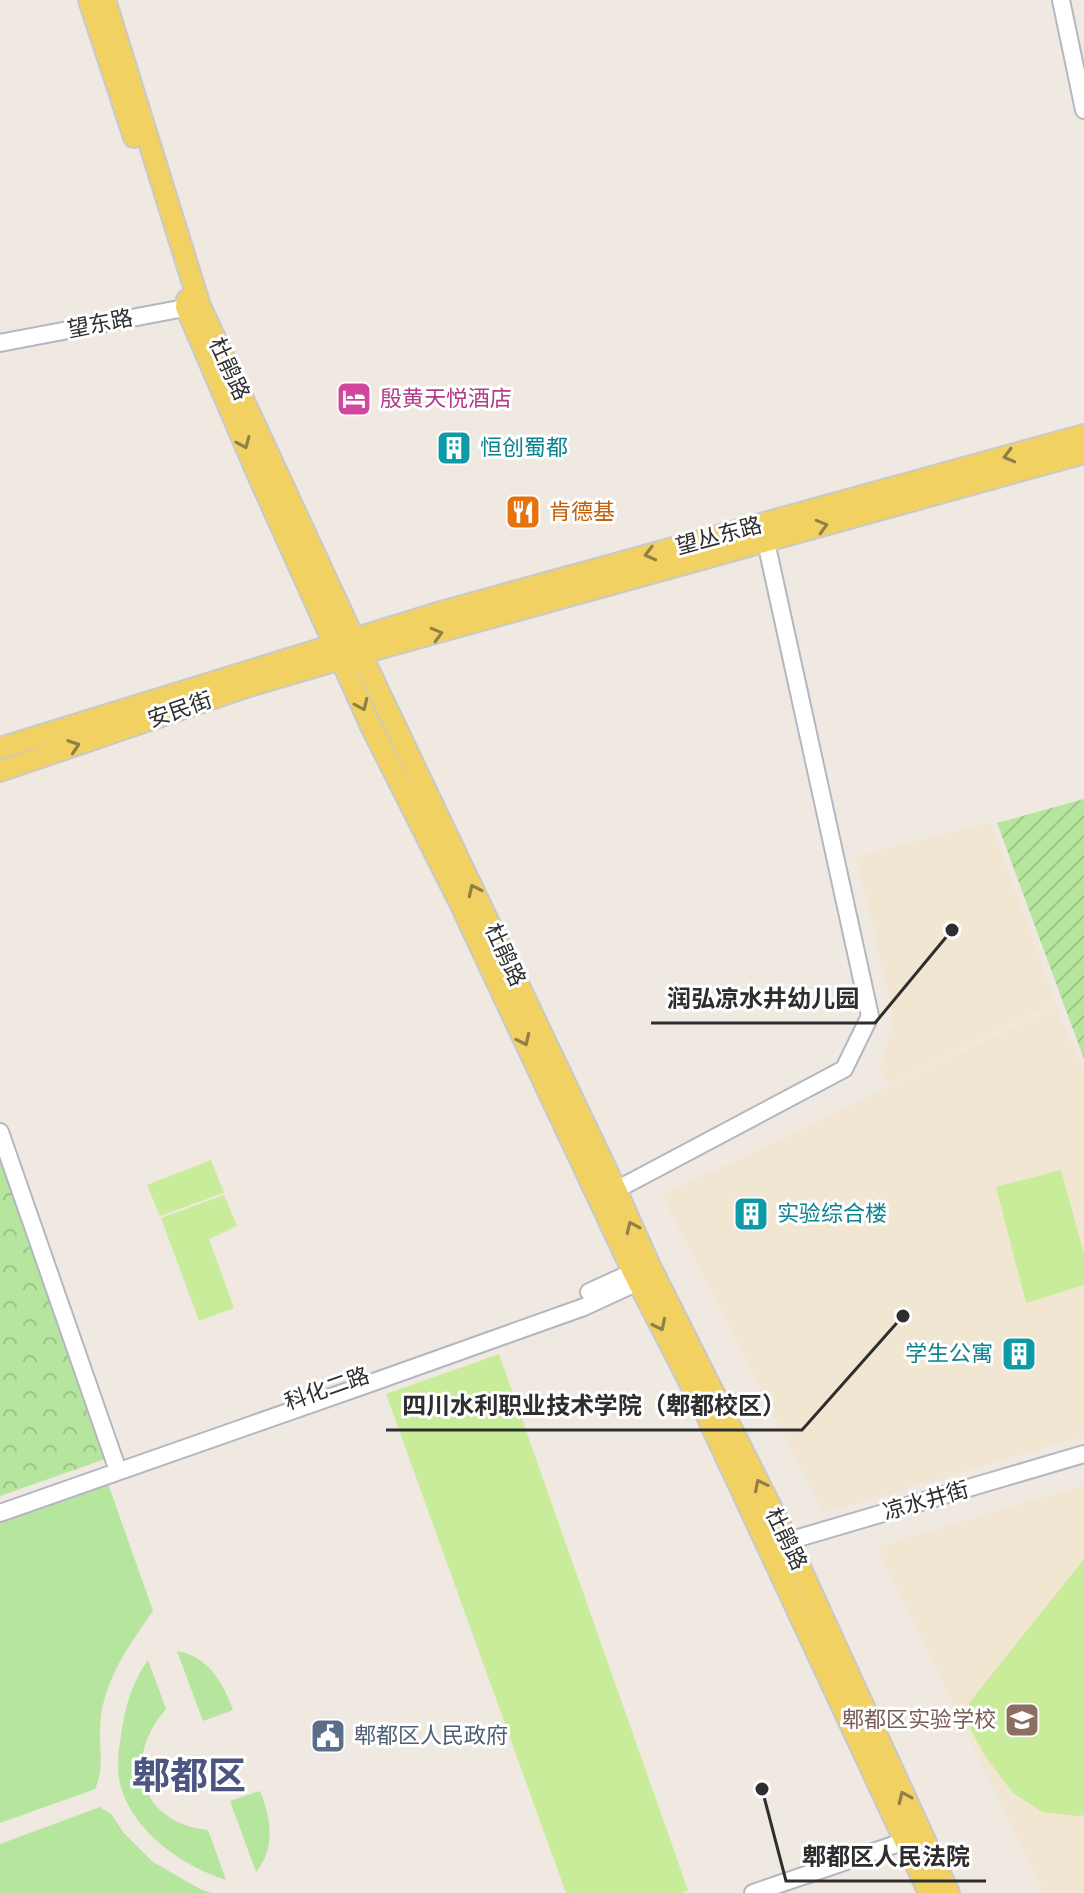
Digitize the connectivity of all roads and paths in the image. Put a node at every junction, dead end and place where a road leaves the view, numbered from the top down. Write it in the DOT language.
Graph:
graph roads {
  1 [pos="89,0"];
  2 [pos="105,0"];
  3 [pos="1061,0"];
  4 [pos="1084,110"];
  5 [pos="193,306"];
  6 [pos="0,343"];
  7 [pos="1084,435"];
  8 [pos="1084,453"];
  9 [pos="766,542"];
  10 [pos="348,649"];
  11 [pos="0,748"];
  12 [pos="0,771"];
  13 [pos="0,1132"];
  14 [pos="616,1190"];
  15 [pos="640,1273"];
  16 [pos="1084,1454"];
  17 [pos="115,1462"];
  18 [pos="0,1502"];
  19 [pos="0,1513"];
  20 [pos="779,1544"];
  21 [pos="913,1838"];
  22 [pos="753,1893"];
  23 [pos="929,1893"];
  24 [pos="949,1893"];
  1 -- 5 [label="main road, 杜鹃路"];
  2 -- 5 [label="main road, 杜鹃路"];
  3 -- 4 [label="street"];
  5 -- 6 [label="street, 望东路"];
  5 -- 10 [label="main road, 杜鹃路"];
  7 -- 10 [label="main road, 望丛东路, one-way"];
  9 -- 8 [label="main road, 望丛东路, one-way"];
  10 -- 9 [label="main road, 望丛东路, one-way"];
  9 -- 14 [label="street"];
  10 -- 11 [label="main road, 安民街"];
  12 -- 10 [label="main road, 安民街, one-way"];
  14 -- 10 [label="main road, 杜鹃路, one-way"];
  10 -- 15 [label="main road, 杜鹃路, one-way"];
  13 -- 17 [label="street"];
  15 -- 14 [label="main road, 杜鹃路, one-way"];
  15 -- 17 [label="street, 科化二路"];
  15 -- 19 [label="street"];
  15 -- 20 [label="main road, 杜鹃路"];
  16 -- 20 [label="street, 凉水井街"];
  17 -- 18 [label="street, 科化二路"];
  20 -- 21 [label="main road, 杜鹃路"];
  21 -- 22 [label="street"];
  21 -- 23 [label="main road, 杜鹃路"];
  21 -- 24 [label="main road, 杜鹃路"];
}
